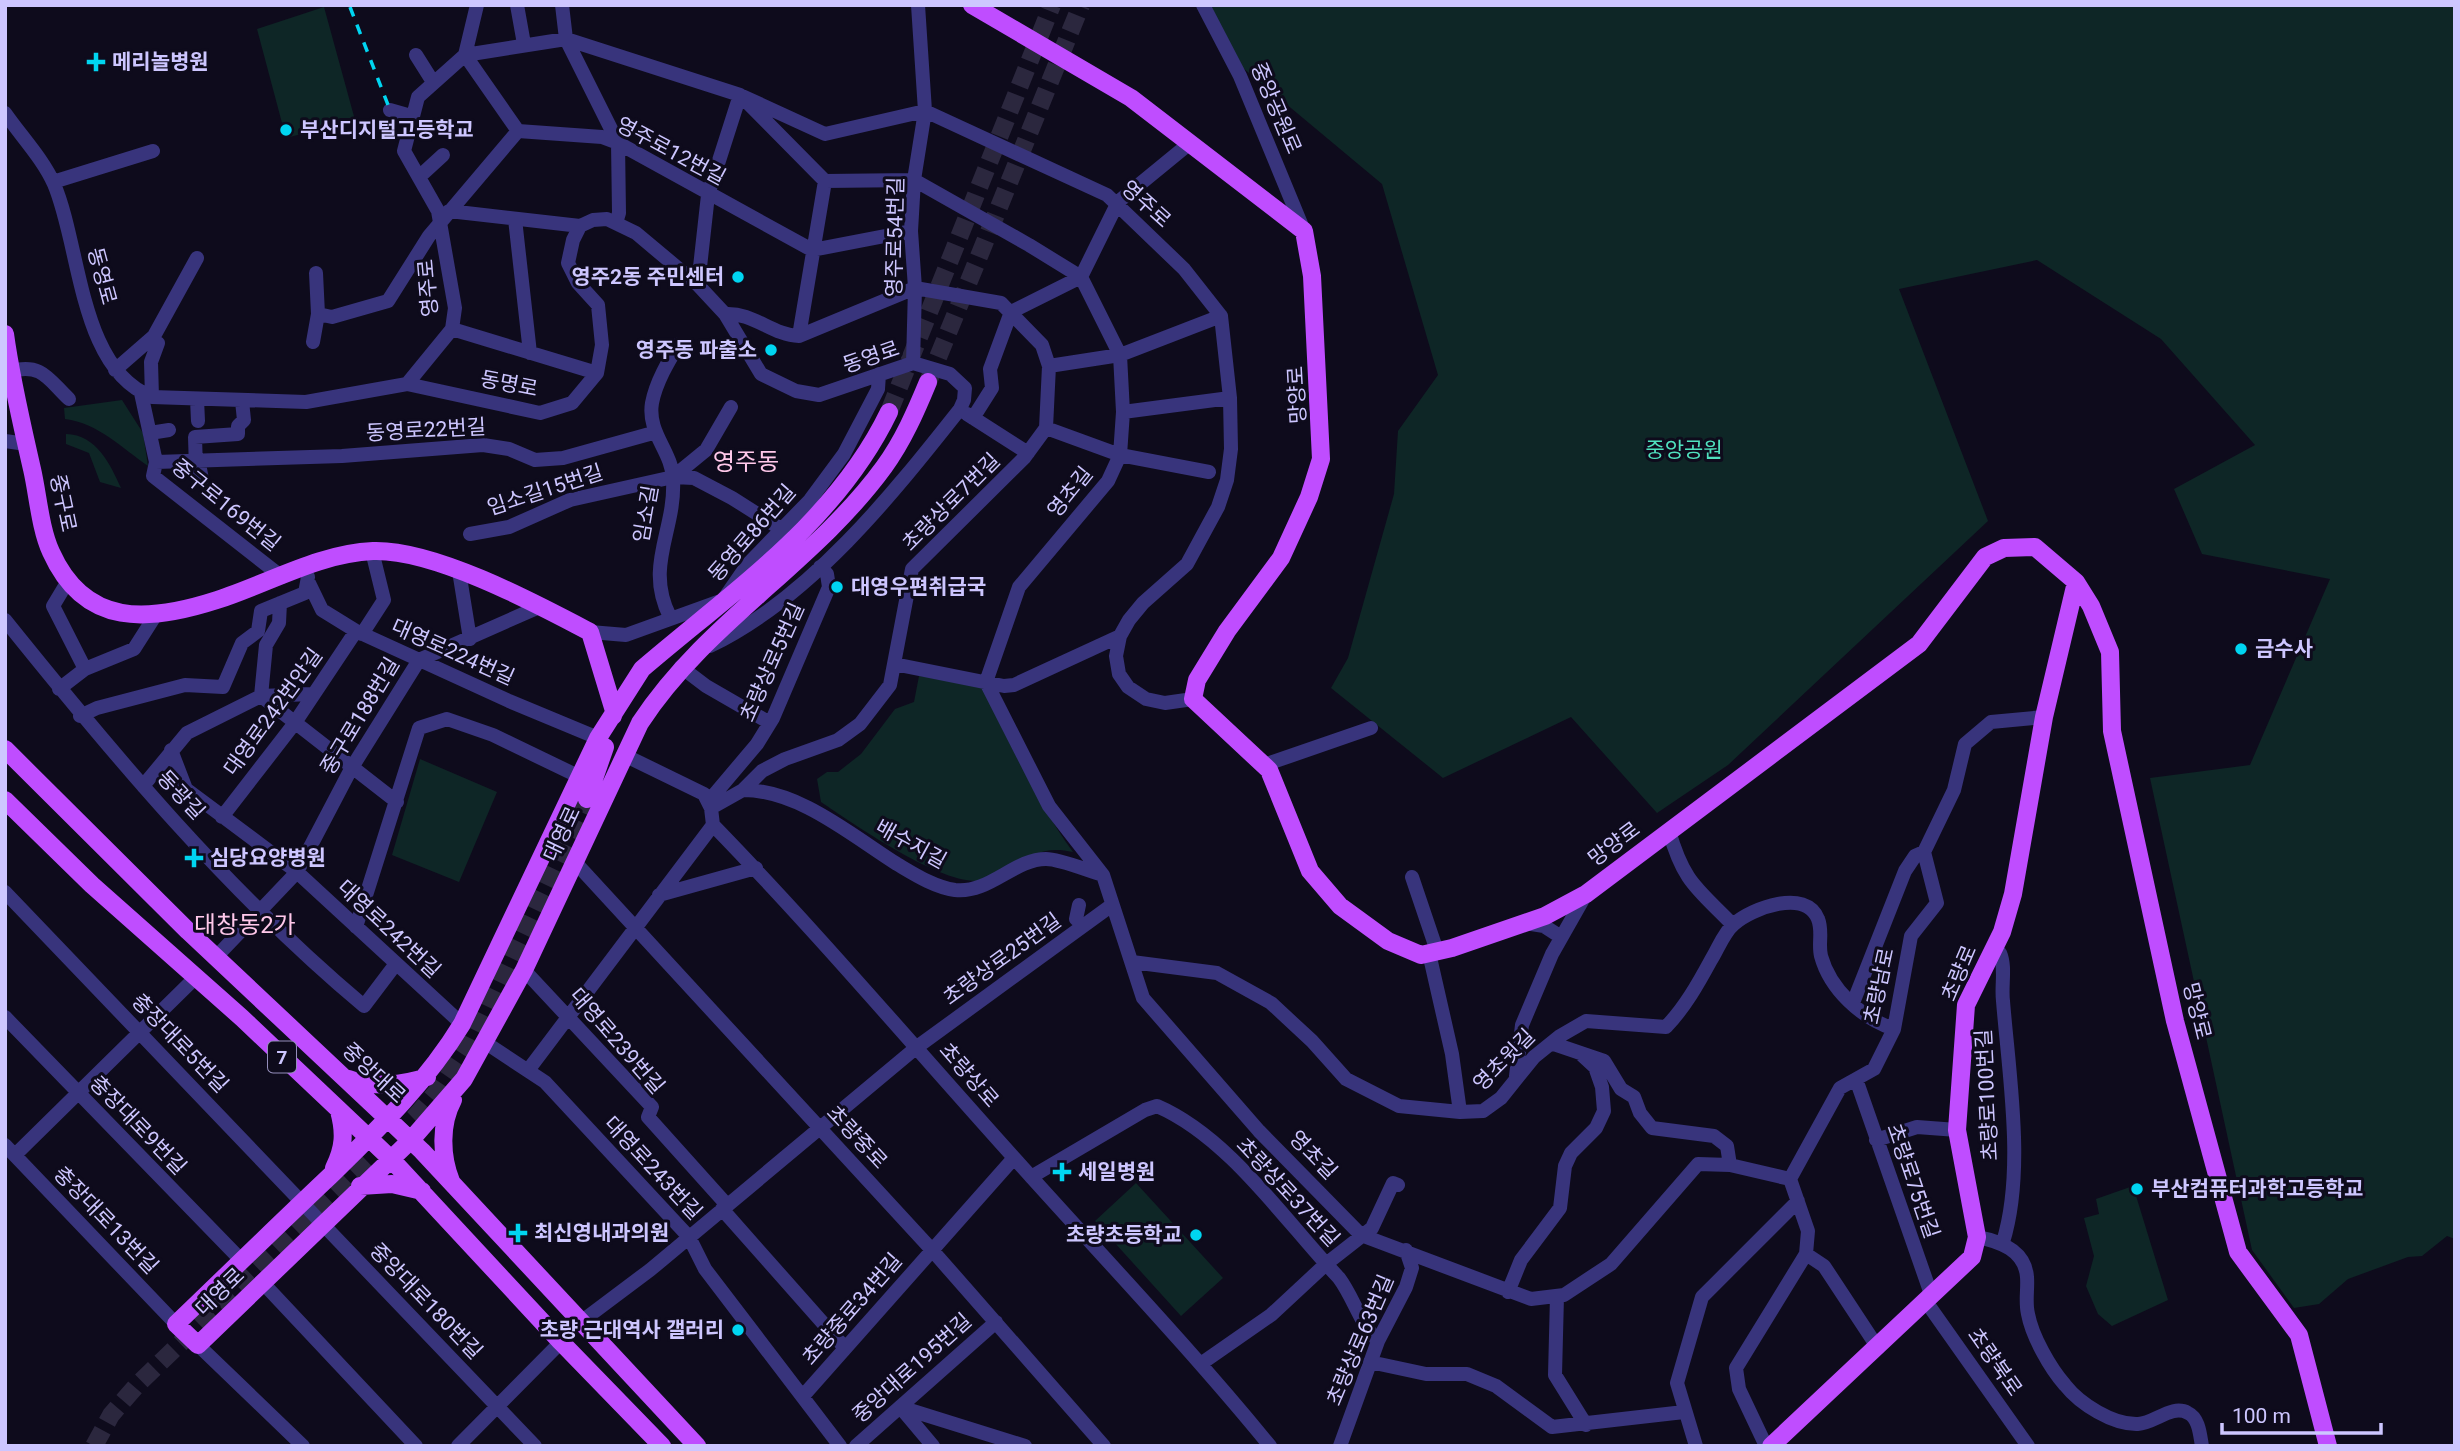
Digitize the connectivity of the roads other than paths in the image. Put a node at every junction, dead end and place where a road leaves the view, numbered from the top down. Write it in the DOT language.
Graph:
graph roads {
  1 [pos="477,5"];
  2 [pos="517,5"];
  3 [pos="562,5"];
  4 [pos="918,5"];
  5 [pos="972,5"];
  6 [pos="1203,5"];
  7 [pos="566,39"];
  8 [pos="524,44"];
  9 [pos="416,55"];
  10 [pos="465,55"];
  11 [pos="433,82"];
  12 [pos="740,94"];
  13 [pos="390,110"];
  14 [pos="925,111"];
  15 [pos="5,113"];
  16 [pos="411,116"];
  17 [pos="518,131"];
  18 [pos="618,143"];
  19 [pos="1190,143"];
  20 [pos="153,150"];
  21 [pos="443,155"];
  22 [pos="419,177"];
  23 [pos="914,180"];
  24 [pos="825,181"];
  25 [pos="53,182"];
  26 [pos="708,195"];
  27 [pos="1118,202"];
  28 [pos="449,211"];
  29 [pos="515,219"];
  30 [pos="616,223"];
  31 [pos="440,224"];
  32 [pos="580,226"];
  33 [pos="911,231"];
  34 [pos="1304,231"];
  35 [pos="812,250"];
  36 [pos="197,258"];
  37 [pos="316,273"];
  38 [pos="1081,277"];
  39 [pos="698,285"];
  40 [pos="915,288"];
  41 [pos="1011,312"];
  42 [pos="318,314"];
  43 [pos="726,314"];
  44 [pos="1221,316"];
  45 [pos="452,329"];
  46 [pos="5,334"];
  47 [pos="799,336"];
  48 [pos="156,339"];
  49 [pos="313,342"];
  50 [pos="678,344"];
  51 [pos="530,353"];
  52 [pos="1120,355"];
  53 [pos="913,363"];
  54 [pos="1049,366"];
  55 [pos="115,370"];
  56 [pos="11,371"];
  57 [pos="597,373"];
  58 [pos="879,374"];
  59 [pos="929,382"];
  60 [pos="407,384"];
  61 [pos="146,395"];
  62 [pos="1230,398"];
  63 [pos="69,399"];
  64 [pos="197,399"];
  65 [pos="242,401"];
  66 [pos="732,407"];
  67 [pos="960,409"];
  68 [pos="889,412"];
  69 [pos="1123,412"];
  70 [pos="973,418"];
  71 [pos="198,421"];
  72 [pos="1046,428"];
  73 [pos="170,430"];
  74 [pos="150,433"];
  75 [pos="653,433"];
  76 [pos="5,441"];
  77 [pos="26,444"];
  78 [pos="1028,453"];
  79 [pos="1120,455"];
  80 [pos="195,460"];
  81 [pos="156,462"];
  82 [pos="1209,472"];
  83 [pos="673,477"];
  84 [pos="202,479"];
  85 [pos="780,529"];
  86 [pos="470,534"];
  87 [pos="372,551"];
  88 [pos="820,567"];
  89 [pos="459,571"];
  90 [pos="308,575"];
  91 [pos="282,577"];
  92 [pos="68,581"];
  93 [pos="2076,582"];
  94 [pos="723,600"];
  95 [pos="279,603"];
  96 [pos="539,607"];
  97 [pos="155,616"];
  98 [pos="670,617"];
  99 [pos="744,617"];
  100 [pos="5,620"];
  101 [pos="590,632"];
  102 [pos="359,633"];
  103 [pos="1120,636"];
  104 [pos="470,639"];
  105 [pos="419,660"];
  106 [pos="894,664"];
  107 [pos="681,667"];
  108 [pos="85,669"];
  109 [pos="986,682"];
  110 [pos="223,687"];
  111 [pos="59,689"];
  112 [pos="312,694"];
  113 [pos="261,696"];
  114 [pos="1194,699"];
  115 [pos="244,706"];
  116 [pos="614,711"];
  117 [pos="80,716"];
  118 [pos="2044,717"];
  119 [pos="640,723"];
  120 [pos="770,723"];
  121 [pos="294,724"];
  122 [pos="1371,728"];
  123 [pos="598,738"];
  124 [pos="5,748"];
  125 [pos="170,750"];
  126 [pos="624,755"];
  127 [pos="1264,765"];
  128 [pos="351,769"];
  129 [pos="580,776"];
  130 [pos="143,786"];
  131 [pos="743,790"];
  132 [pos="397,802"];
  133 [pos="710,805"];
  134 [pos="7,806"];
  135 [pos="222,817"];
  136 [pos="713,825"];
  137 [pos="1669,831"];
  138 [pos="1924,852"];
  139 [pos="574,861"];
  140 [pos="756,869"];
  141 [pos="297,872"];
  142 [pos="1103,874"];
  143 [pos="1412,877"];
  144 [pos="5,892"];
  145 [pos="1586,894"];
  146 [pos="659,895"];
  147 [pos="1112,905"];
  148 [pos="261,910"];
  149 [pos="1525,923"];
  150 [pos="1732,925"];
  151 [pos="634,926"];
  152 [pos="356,927"];
  153 [pos="1561,937"];
  154 [pos="1992,950"];
  155 [pos="1433,952"];
  156 [pos="216,957"];
  157 [pos="1132,962"];
  158 [pos="396,965"];
  159 [pos="524,970"];
  160 [pos="194,979"];
  161 [pos="1853,1003"];
  162 [pos="568,1014"];
  163 [pos="5,1017"];
  164 [pos="462,1024"];
  165 [pos="1894,1029"];
  166 [pos="140,1032"];
  167 [pos="486,1043"];
  168 [pos="1551,1043"];
  169 [pos="917,1047"];
  170 [pos="1582,1055"];
  171 [pos="529,1069"];
  172 [pos="1516,1076"];
  173 [pos="427,1077"];
  174 [pos="346,1078"];
  175 [pos="464,1079"];
  176 [pos="1856,1079"];
  177 [pos="78,1093"];
  178 [pos="340,1111"];
  179 [pos="1461,1112"];
  180 [pos="389,1118"];
  181 [pos="819,1127"];
  182 [pos="1957,1130"];
  183 [pos="369,1139"];
  184 [pos="411,1140"];
  185 [pos="1876,1140"];
  186 [pos="10,1150"];
  187 [pos="1014,1158"];
  188 [pos="391,1159"];
  189 [pos="1730,1165"];
  190 [pos="330,1176"];
  191 [pos="1031,1177"];
  192 [pos="1790,1179"];
  193 [pos="452,1184"];
  194 [pos="1398,1185"];
  195 [pos="360,1186"];
  196 [pos="422,1191"];
  197 [pos="304,1201"];
  198 [pos="1798,1201"];
  199 [pos="724,1207"];
  200 [pos="323,1224"];
  201 [pos="1361,1235"];
  202 [pos="689,1237"];
  203 [pos="1977,1237"];
  204 [pos="2003,1242"];
  205 [pos="932,1250"];
  206 [pos="1406,1250"];
  207 [pos="1806,1254"];
  208 [pos="242,1261"];
  209 [pos="1326,1264"];
  210 [pos="262,1282"];
  211 [pos="1508,1292"];
  212 [pos="1557,1296"];
  213 [pos="1930,1300"];
  214 [pos="582,1321"];
  215 [pos="996,1322"];
  216 [pos="176,1324"];
  217 [pos="1378,1341"];
  218 [pos="561,1342"];
  219 [pos="198,1345"];
  220 [pos="845,1348"];
  221 [pos="1878,1348"];
  222 [pos="1370,1362"];
  223 [pos="1202,1363"];
  224 [pos="803,1396"];
  225 [pos="900,1407"];
  226 [pos="498,1408"];
  227 [pos="1684,1412"];
  228 [pos="1586,1425"];
  229 [pos="303,1446"];
  230 [pos="416,1446"];
  231 [pos="458,1446"];
  232 [pos="535,1446"];
  233 [pos="662,1446"];
  234 [pos="697,1446"];
  235 [pos="840,1446"];
  236 [pos="856,1446"];
  237 [pos="933,1446"];
  238 [pos="1025,1446"];
  239 [pos="1104,1446"];
  240 [pos="1270,1446"];
  241 [pos="1340,1446"];
  242 [pos="1696,1446"];
  243 [pos="1769,1446"];
  244 [pos="2028,1446"];
  245 [pos="2202,1446"];
  246 [pos="2328,1446"];
  1 -- 10 [label="street"];
  2 -- 8 [label="street"];
  3 -- 7 [label="street"];
  4 -- 14 [label="street, 영주로54번길"];
  5 -- 19 [label="main road"];
  6 -- 34 [label="street, 중앙공원로"];
  7 -- 8 [label="street, 영주로"];
  7 -- 12 [label="street, 영주로"];
  7 -- 18 [label="street"];
  8 -- 10 [label="street, 영주로"];
  9 -- 11 [label="street"];
  10 -- 11 [label="street, 영주로"];
  10 -- 17 [label="street"];
  11 -- 16 [label="street, 영주로"];
  12 -- 14 [label="street, 영주로"];
  12 -- 24 [label="street"];
  12 -- 26 [label="street"];
  13 -- 16 [label="street"];
  14 -- 23 [label="street, 영주로54번길"];
  14 -- 27 [label="street, 영주로"];
  15 -- 25 [label="street, 동영로"];
  16 -- 22 [label="street, 영주로"];
  17 -- 18 [label="street, 영주로12번길"];
  17 -- 28 [label="street"];
  18 -- 26 [label="street, 영주로12번길"];
  18 -- 30 [label="street"];
  19 -- 27 [label="street"];
  19 -- 34 [label="main road"];
  20 -- 25 [label="street"];
  21 -- 22 [label="street"];
  22 -- 31 [label="street, 영주로"];
  23 -- 24 [label="street"];
  23 -- 33 [label="street, 영주로54번길"];
  23 -- 38 [label="street"];
  24 -- 35 [label="street"];
  25 -- 55 [label="street, 동영로"];
  26 -- 35 [label="street, 영주로12번길"];
  26 -- 39 [label="street"];
  27 -- 38 [label="street"];
  27 -- 44 [label="street, 영주로"];
  28 -- 29 [label="street"];
  28 -- 31 [label="street"];
  29 -- 32 [label="street"];
  29 -- 51 [label="street"];
  30 -- 32 [label="street"];
  30 -- 39 [label="street, 동영로"];
  31 -- 42 [label="street"];
  31 -- 45 [label="street, 영주로"];
  32 -- 57 [label="street"];
  33 -- 35 [label="street"];
  33 -- 40 [label="street, 영주로54번길"];
  34 -- 114 [label="main road, 망양로"];
  35 -- 47 [label="street"];
  36 -- 48 [label="street"];
  37 -- 42 [label="street"];
  38 -- 41 [label="street"];
  38 -- 52 [label="street, 영초길"];
  39 -- 43 [label="street, 동영로"];
  40 -- 41 [label="street"];
  40 -- 47 [label="street"];
  40 -- 53 [label="street, 영주로54번길"];
  41 -- 54 [label="street"];
  41 -- 70 [label="street"];
  42 -- 49 [label="street"];
  43 -- 47 [label="street"];
  43 -- 58 [label="street, 동영로"];
  44 -- 52 [label="street"];
  44 -- 62 [label="street"];
  45 -- 51 [label="street"];
  45 -- 60 [label="street, 영주로"];
  46 -- 56 [label="main road, 중구로"];
  48 -- 55 [label="street"];
  48 -- 61 [label="street"];
  50 -- 75 [label="street, 임소길"];
  51 -- 57 [label="street"];
  52 -- 54 [label="street"];
  52 -- 69 [label="street, 영초길"];
  53 -- 58 [label="street, 동영로"];
  53 -- 67 [label="street, 동영로"];
  54 -- 72 [label="street"];
  55 -- 61 [label="street, 동영로"];
  56 -- 63 [label="street"];
  56 -- 77 [label="main road, 중구로"];
  57 -- 60 [label="street, 동명로"];
  58 -- 85 [label="street, 동영로86번길"];
  59 -- 99 [label="main road, 대영로"];
  60 -- 65 [label="street"];
  61 -- 64 [label="street"];
  61 -- 74 [label="street"];
  62 -- 69 [label="street"];
  62 -- 103 [label="street"];
  64 -- 65 [label="street"];
  64 -- 71 [label="street"];
  65 -- 80 [label="street"];
  66 -- 83 [label="street"];
  67 -- 70 [label="street"];
  67 -- 88 [label="street"];
  68 -- 94 [label="main road, 대영로"];
  69 -- 79 [label="street, 영초길"];
  70 -- 78 [label="street"];
  72 -- 78 [label="street, 초량상로7번길"];
  72 -- 79 [label="street"];
  73 -- 74 [label="street"];
  74 -- 81 [label="street"];
  75 -- 80 [label="street, 동영로22번길"];
  75 -- 83 [label="street, 임소길"];
  76 -- 77 [label="street"];
  77 -- 92 [label="main road, 중구로"];
  78 -- 106 [label="street, 초량상로7번길"];
  79 -- 82 [label="street"];
  79 -- 109 [label="street, 영초길"];
  80 -- 81 [label="street, 동영로22번길"];
  80 -- 84 [label="street"];
  81 -- 91 [label="street, 중구로169번길"];
  83 -- 85 [label="street"];
  83 -- 86 [label="street, 임소길15번길"];
  83 -- 98 [label="street, 임소길"];
  85 -- 94 [label="street, 동영로86번길"];
  87 -- 89 [label="main road, 중구로"];
  87 -- 90 [label="main road, 중구로"];
  87 -- 102 [label="street"];
  88 -- 99 [label="street"];
  88 -- 120 [label="street, 초량상로5번길"];
  89 -- 96 [label="main road, 중구로"];
  89 -- 104 [label="street"];
  90 -- 91 [label="main road, 중구로"];
  90 -- 95 [label="street"];
  90 -- 102 [label="street, 대영로224번길"];
  91 -- 97 [label="main road, 중구로"];
  92 -- 97 [label="main road, 중구로"];
  92 -- 108 [label="street"];
  93 -- 118 [label="main road, 초량로"];
  93 -- 137 [label="main road, 망양로"];
  93 -- 246 [label="main road, 망양로"];
  94 -- 98 [label="street, 동영로86번길"];
  94 -- 116 [label="main road, 대영로"];
  95 -- 110 [label="street"];
  95 -- 113 [label="street"];
  96 -- 101 [label="main road, 중구로"];
  96 -- 104 [label="street, 중구로188번길"];
  97 -- 108 [label="street"];
  98 -- 101 [label="street, 동영로86번길"];
  99 -- 107 [label="main road, 대영로"];
  100 -- 111 [label="street, 동광길"];
  101 -- 116 [label="main road"];
  102 -- 105 [label="street, 대영로224번길"];
  102 -- 112 [label="street, 대영로242번안길"];
  103 -- 109 [label="street"];
  103 -- 114 [label="street"];
  104 -- 105 [label="street, 중구로188번길"];
  105 -- 123 [label="street, 대영로224번길"];
  105 -- 128 [label="street, 중구로188번길"];
  106 -- 109 [label="street"];
  106 -- 131 [label="street, 초량상로7번길"];
  107 -- 119 [label="main road, 대영로"];
  107 -- 120 [label="street"];
  108 -- 111 [label="street"];
  109 -- 142 [label="street, 영초길"];
  110 -- 115 [label="street"];
  110 -- 117 [label="street"];
  111 -- 117 [label="street, 동광길"];
  112 -- 113 [label="street"];
  112 -- 121 [label="street, 대영로242번안길"];
  113 -- 115 [label="street"];
  113 -- 121 [label="street"];
  114 -- 127 [label="main road"];
  115 -- 125 [label="street"];
  116 -- 119 [label="main road"];
  116 -- 123 [label="main road, 대영로"];
  117 -- 130 [label="street, 동광길"];
  118 -- 138 [label="street"];
  118 -- 154 [label="main road, 초량로"];
  119 -- 126 [label="main road, 대영로"];
  120 -- 133 [label="street, 초량상로5번길"];
  121 -- 128 [label="street"];
  121 -- 135 [label="street, 대영로242번안길"];
  122 -- 127 [label="street"];
  123 -- 129 [label="main road, 대영로"];
  124 -- 156 [label="main road, 중앙대로 / 7"];
  125 -- 130 [label="street"];
  125 -- 135 [label="street, 대영로242번길"];
  126 -- 133 [label="street"];
  126 -- 139 [label="main road, 대영로"];
  127 -- 155 [label="main road"];
  128 -- 132 [label="street"];
  128 -- 141 [label="street, 중구로188번길"];
  129 -- 132 [label="street"];
  129 -- 164 [label="main road, 대영로"];
  130 -- 148 [label="street, 동광길"];
  131 -- 133 [label="street, 초량상로7번길"];
  131 -- 142 [label="street, 배수지길"];
  132 -- 152 [label="street"];
  133 -- 136 [label="street"];
  134 -- 160 [label="main road, 7"];
  135 -- 141 [label="street, 대영로242번길"];
  136 -- 140 [label="street, 초량상로"];
  136 -- 146 [label="street"];
  137 -- 145 [label="main road, 망양로"];
  137 -- 150 [label="street"];
  138 -- 161 [label="street"];
  138 -- 165 [label="street, 초량남로"];
  139 -- 151 [label="street, 초량중로"];
  139 -- 159 [label="main road, 대영로"];
  140 -- 146 [label="street"];
  140 -- 169 [label="street, 초량상로"];
  141 -- 148 [label="street, 중구로188번길"];
  141 -- 152 [label="street, 대영로242번길"];
  142 -- 147 [label="street, 영초길"];
  143 -- 155 [label="street"];
  144 -- 166 [label="street, 충장대로5번길"];
  145 -- 149 [label="main road, 망양로"];
  145 -- 153 [label="street"];
  146 -- 151 [label="street"];
  147 -- 157 [label="street, 영초길"];
  147 -- 169 [label="street, 초량상로25번길"];
  148 -- 156 [label="street, 중구로188번길"];
  148 -- 158 [label="street, 동광길"];
  149 -- 153 [label="street"];
  149 -- 155 [label="main road, 망양로"];
  150 -- 161 [label="street"];
  150 -- 168 [label="street, 영초윗길"];
  151 -- 162 [label="street"];
  151 -- 181 [label="street, 초량중로"];
  152 -- 158 [label="street, 대영로242번길"];
  153 -- 172 [label="street"];
  154 -- 182 [label="main road, 초량로"];
  154 -- 204 [label="street, 초량로100번길"];
  155 -- 179 [label="street"];
  156 -- 174 [label="main road, 중앙대로 / 7"];
  157 -- 179 [label="street, 영초윗길"];
  157 -- 201 [label="street, 영초길"];
  158 -- 164 [label="street, 대영로242번길"];
  159 -- 162 [label="street, 대영로239번길"];
  159 -- 167 [label="main road, 대영로"];
  160 -- 166 [label="street"];
  160 -- 178 [label="main road, 7"];
  161 -- 165 [label="street"];
  162 -- 171 [label="street"];
  162 -- 199 [label="street, 대영로239번길"];
  163 -- 177 [label="street, 충장대로9번길"];
  164 -- 173 [label="main road, 대영로"];
  165 -- 176 [label="street, 초량남로"];
  166 -- 177 [label="street"];
  166 -- 197 [label="street, 충장대로5번길"];
  167 -- 171 [label="street, 대영로243번길"];
  167 -- 175 [label="main road, 대영로"];
  168 -- 170 [label="street"];
  168 -- 172 [label="street, 영초윗길"];
  169 -- 181 [label="street, 초량상로25번길"];
  169 -- 187 [label="street, 초량상로"];
  170 -- 189 [label="street"];
  170 -- 211 [label="street"];
  171 -- 202 [label="street, 대영로243번길"];
  172 -- 179 [label="street, 영초윗길"];
  173 -- 174 [label="main road"];
  173 -- 180 [label="main road, 대영로"];
  174 -- 180 [label="main road, 중앙대로 / 7"];
  175 -- 184 [label="main road, 대영로"];
  175 -- 193 [label="main road"];
  176 -- 185 [label="street, 초량로75번길"];
  176 -- 192 [label="street, 초량남로"];
  177 -- 186 [label="street"];
  177 -- 208 [label="street, 충장대로9번길"];
  178 -- 183 [label="main road, 7"];
  178 -- 190 [label="main road"];
  180 -- 183 [label="main road, 대영로"];
  180 -- 184 [label="main road, 중앙대로 / 7"];
  181 -- 199 [label="street, 초량상로25번길"];
  181 -- 205 [label="street, 초량중로"];
  182 -- 185 [label="street"];
  182 -- 203 [label="main road, 초량로"];
  183 -- 188 [label="main road, 7"];
  183 -- 190 [label="main road, 대영로"];
  184 -- 188 [label="main road, 대영로"];
  184 -- 193 [label="main road, 중앙대로 / 7"];
  185 -- 213 [label="street, 초량로75번길"];
  186 -- 216 [label="street, 충장대로13번길"];
  187 -- 191 [label="street, 초량상로"];
  187 -- 205 [label="street, 초량중로34번길"];
  188 -- 195 [label="main road, 대영로"];
  188 -- 196 [label="main road, 7"];
  189 -- 192 [label="street, 영초길"];
  189 -- 212 [label="street, 영초길"];
  190 -- 197 [label="main road, 대영로"];
  191 -- 209 [label="street, 초량상로37번길"];
  191 -- 223 [label="street, 초량상로"];
  192 -- 198 [label="street"];
  193 -- 214 [label="main road, 중앙대로 / 7"];
  194 -- 201 [label="street"];
  195 -- 196 [label="main road"];
  195 -- 200 [label="main road, 대영로"];
  196 -- 218 [label="main road, 7"];
  197 -- 200 [label="street, 충장대로5번길"];
  197 -- 208 [label="main road, 대영로"];
  198 -- 207 [label="street"];
  198 -- 227 [label="street"];
  199 -- 202 [label="street, 초량상로25번길"];
  199 -- 220 [label="street, 대영로239번길"];
  200 -- 210 [label="main road, 대영로"];
  200 -- 226 [label="street, 중앙대로180번길"];
  201 -- 206 [label="street, 영초길"];
  201 -- 209 [label="street"];
  202 -- 214 [label="street, 초량상로25번길"];
  202 -- 224 [label="street, 대영로243번길"];
  203 -- 204 [label="street"];
  203 -- 213 [label="main road"];
  204 -- 245 [label="street"];
  205 -- 215 [label="street, 초량중로"];
  205 -- 220 [label="street, 초량중로34번길"];
  206 -- 211 [label="street, 영초길"];
  206 -- 217 [label="street, 초량상로63번길"];
  207 -- 221 [label="street"];
  207 -- 243 [label="street"];
  208 -- 216 [label="main road, 대영로"];
  209 -- 217 [label="street, 초량상로37번길"];
  209 -- 223 [label="street"];
  210 -- 219 [label="main road, 대영로"];
  210 -- 230 [label="street"];
  211 -- 212 [label="street, 영초길"];
  212 -- 228 [label="street"];
  213 -- 221 [label="main road"];
  213 -- 244 [label="street, 초량북로"];
  214 -- 234 [label="main road, 중앙대로 / 7"];
  215 -- 225 [label="street, 중앙대로195번길"];
  215 -- 239 [label="street, 초량중로"];
  216 -- 219 [label="main road, 대영로"];
  217 -- 222 [label="street, 초량상로63번길"];
  218 -- 226 [label="street"];
  218 -- 233 [label="main road, 7"];
  219 -- 229 [label="street"];
  220 -- 224 [label="street, 초량중로34번길"];
  221 -- 243 [label="main road"];
  222 -- 228 [label="street"];
  222 -- 241 [label="street, 초량상로63번길"];
  223 -- 240 [label="street, 초량상로"];
  224 -- 235 [label="street, 대영로243번길"];
  225 -- 236 [label="street, 중앙대로195번길"];
  225 -- 237 [label="street"];
  225 -- 238 [label="street"];
  226 -- 231 [label="street"];
  226 -- 232 [label="street, 중앙대로180번길"];
  227 -- 228 [label="street"];
  227 -- 242 [label="street"];
}
